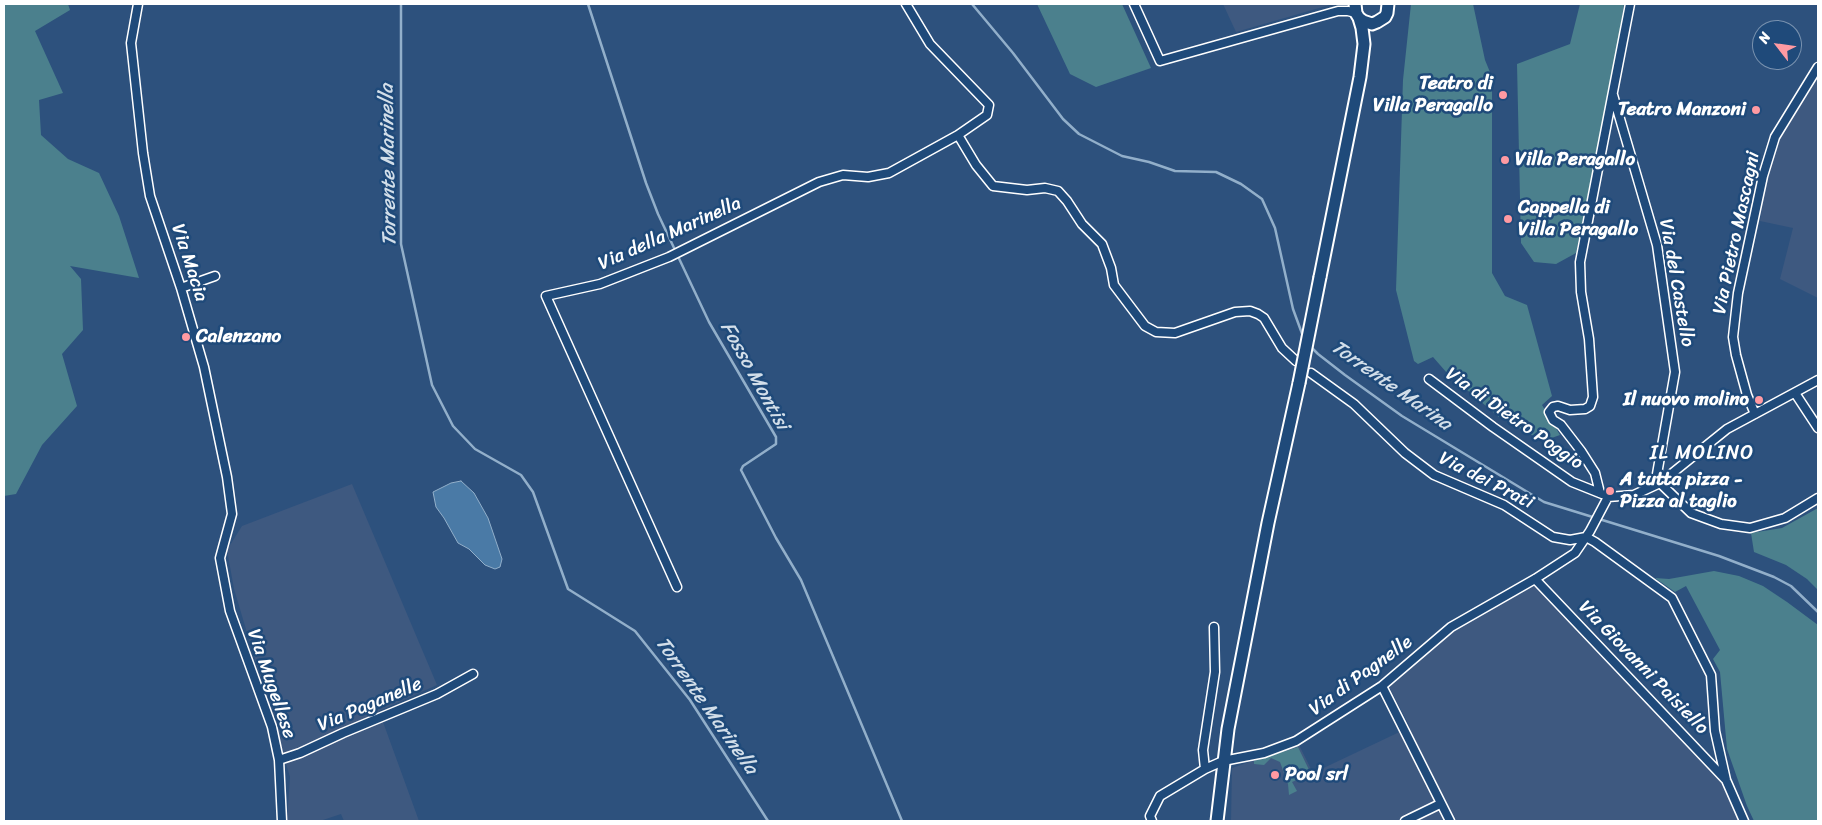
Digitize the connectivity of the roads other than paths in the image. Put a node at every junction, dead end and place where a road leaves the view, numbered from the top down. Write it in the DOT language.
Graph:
graph roads {
  1 [pos="138,4"];
  2 [pos="906,4"];
  3 [pos="1134,4"];
  4 [pos="1347,4"];
  5 [pos="1388,4"];
  6 [pos="1630,4"];
  7 [pos="1338,11"];
  8 [pos="1356,12"];
  9 [pos="1377,22"];
  10 [pos="1364,44"];
  11 [pos="1818,67"];
  12 [pos="1613,95"];
  13 [pos="958,135"];
  14 [pos="215,276"];
  15 [pos="181,288"];
  16 [pos="1296,361"];
  17 [pos="1311,373"];
  18 [pos="1429,379"];
  19 [pos="1818,380"];
  20 [pos="1795,393"];
  21 [pos="1755,414"];
  22 [pos="1818,428"];
  23 [pos="1660,483"];
  24 [pos="1600,493"];
  25 [pos="1818,498"];
  26 [pos="1606,500"];
  27 [pos="1588,534"];
  28 [pos="220,558"];
  29 [pos="1535,579"];
  30 [pos="677,587"];
  31 [pos="1214,627"];
  32 [pos="473,674"];
  33 [pos="1382,686"];
  34 [pos="279,760"];
  35 [pos="1223,761"];
  36 [pos="1205,769"];
  37 [pos="1726,780"];
  38 [pos="1440,804"];
  39 [pos="282,821"];
  40 [pos="1152,821"];
  41 [pos="1217,821"];
  42 [pos="1405,821"];
  43 [pos="1450,821"];
  44 [pos="1744,821"];
  1 -- 15 [label="street, Via Macia"];
  2 -- 13 [label="street"];
  3 -- 7 [label="street"];
  4 -- 7 [label="street"];
  5 -- 9 [label="main road"];
  6 -- 12 [label="street, Via del Castello"];
  7 -- 8 [label="street"];
  8 -- 9 [label="main road"];
  8 -- 10 [label="main road"];
  9 -- 10 [label="main road"];
  10 -- 35 [label="main road, bridge"];
  11 -- 21 [label="street, Via Pietro Mascagni"];
  12 -- 23 [label="street, Via del Castello"];
  12 -- 24 [label="street"];
  13 -- 16 [label="street"];
  13 -- 30 [label="street, Via della Marinella"];
  14 -- 15 [label="street"];
  15 -- 28 [label="street, Via Macia"];
  17 -- 27 [label="street, Via dei Prati"];
  18 -- 24 [label="street, Via di Dietro Poggio"];
  19 -- 20 [label="street"];
  20 -- 21 [label="street"];
  20 -- 22 [label="street"];
  21 -- 23 [label="street"];
  23 -- 25 [label="street"];
  23 -- 26 [label="street"];
  24 -- 26 [label="street, Via di Dietro Poggio"];
  26 -- 27 [label="street, Via di Pagnelle"];
  27 -- 29 [label="street, Via di Pagnelle"];
  27 -- 37 [label="street"];
  28 -- 34 [label="street, Via Mugellese"];
  29 -- 33 [label="street, Via di Pagnelle"];
  29 -- 37 [label="street, Via Giovanni Paisiello"];
  31 -- 36 [label="street"];
  32 -- 34 [label="street, Via Paganelle"];
  33 -- 35 [label="street, Via di Pagnelle"];
  33 -- 38 [label="street"];
  34 -- 39 [label="street, Via Mugellese"];
  35 -- 36 [label="street, Via di Pagnelle"];
  35 -- 41 [label="main road"];
  36 -- 40 [label="street, Via di Pagnelle"];
  37 -- 44 [label="street"];
  38 -- 42 [label="street"];
  38 -- 43 [label="street"];
}
